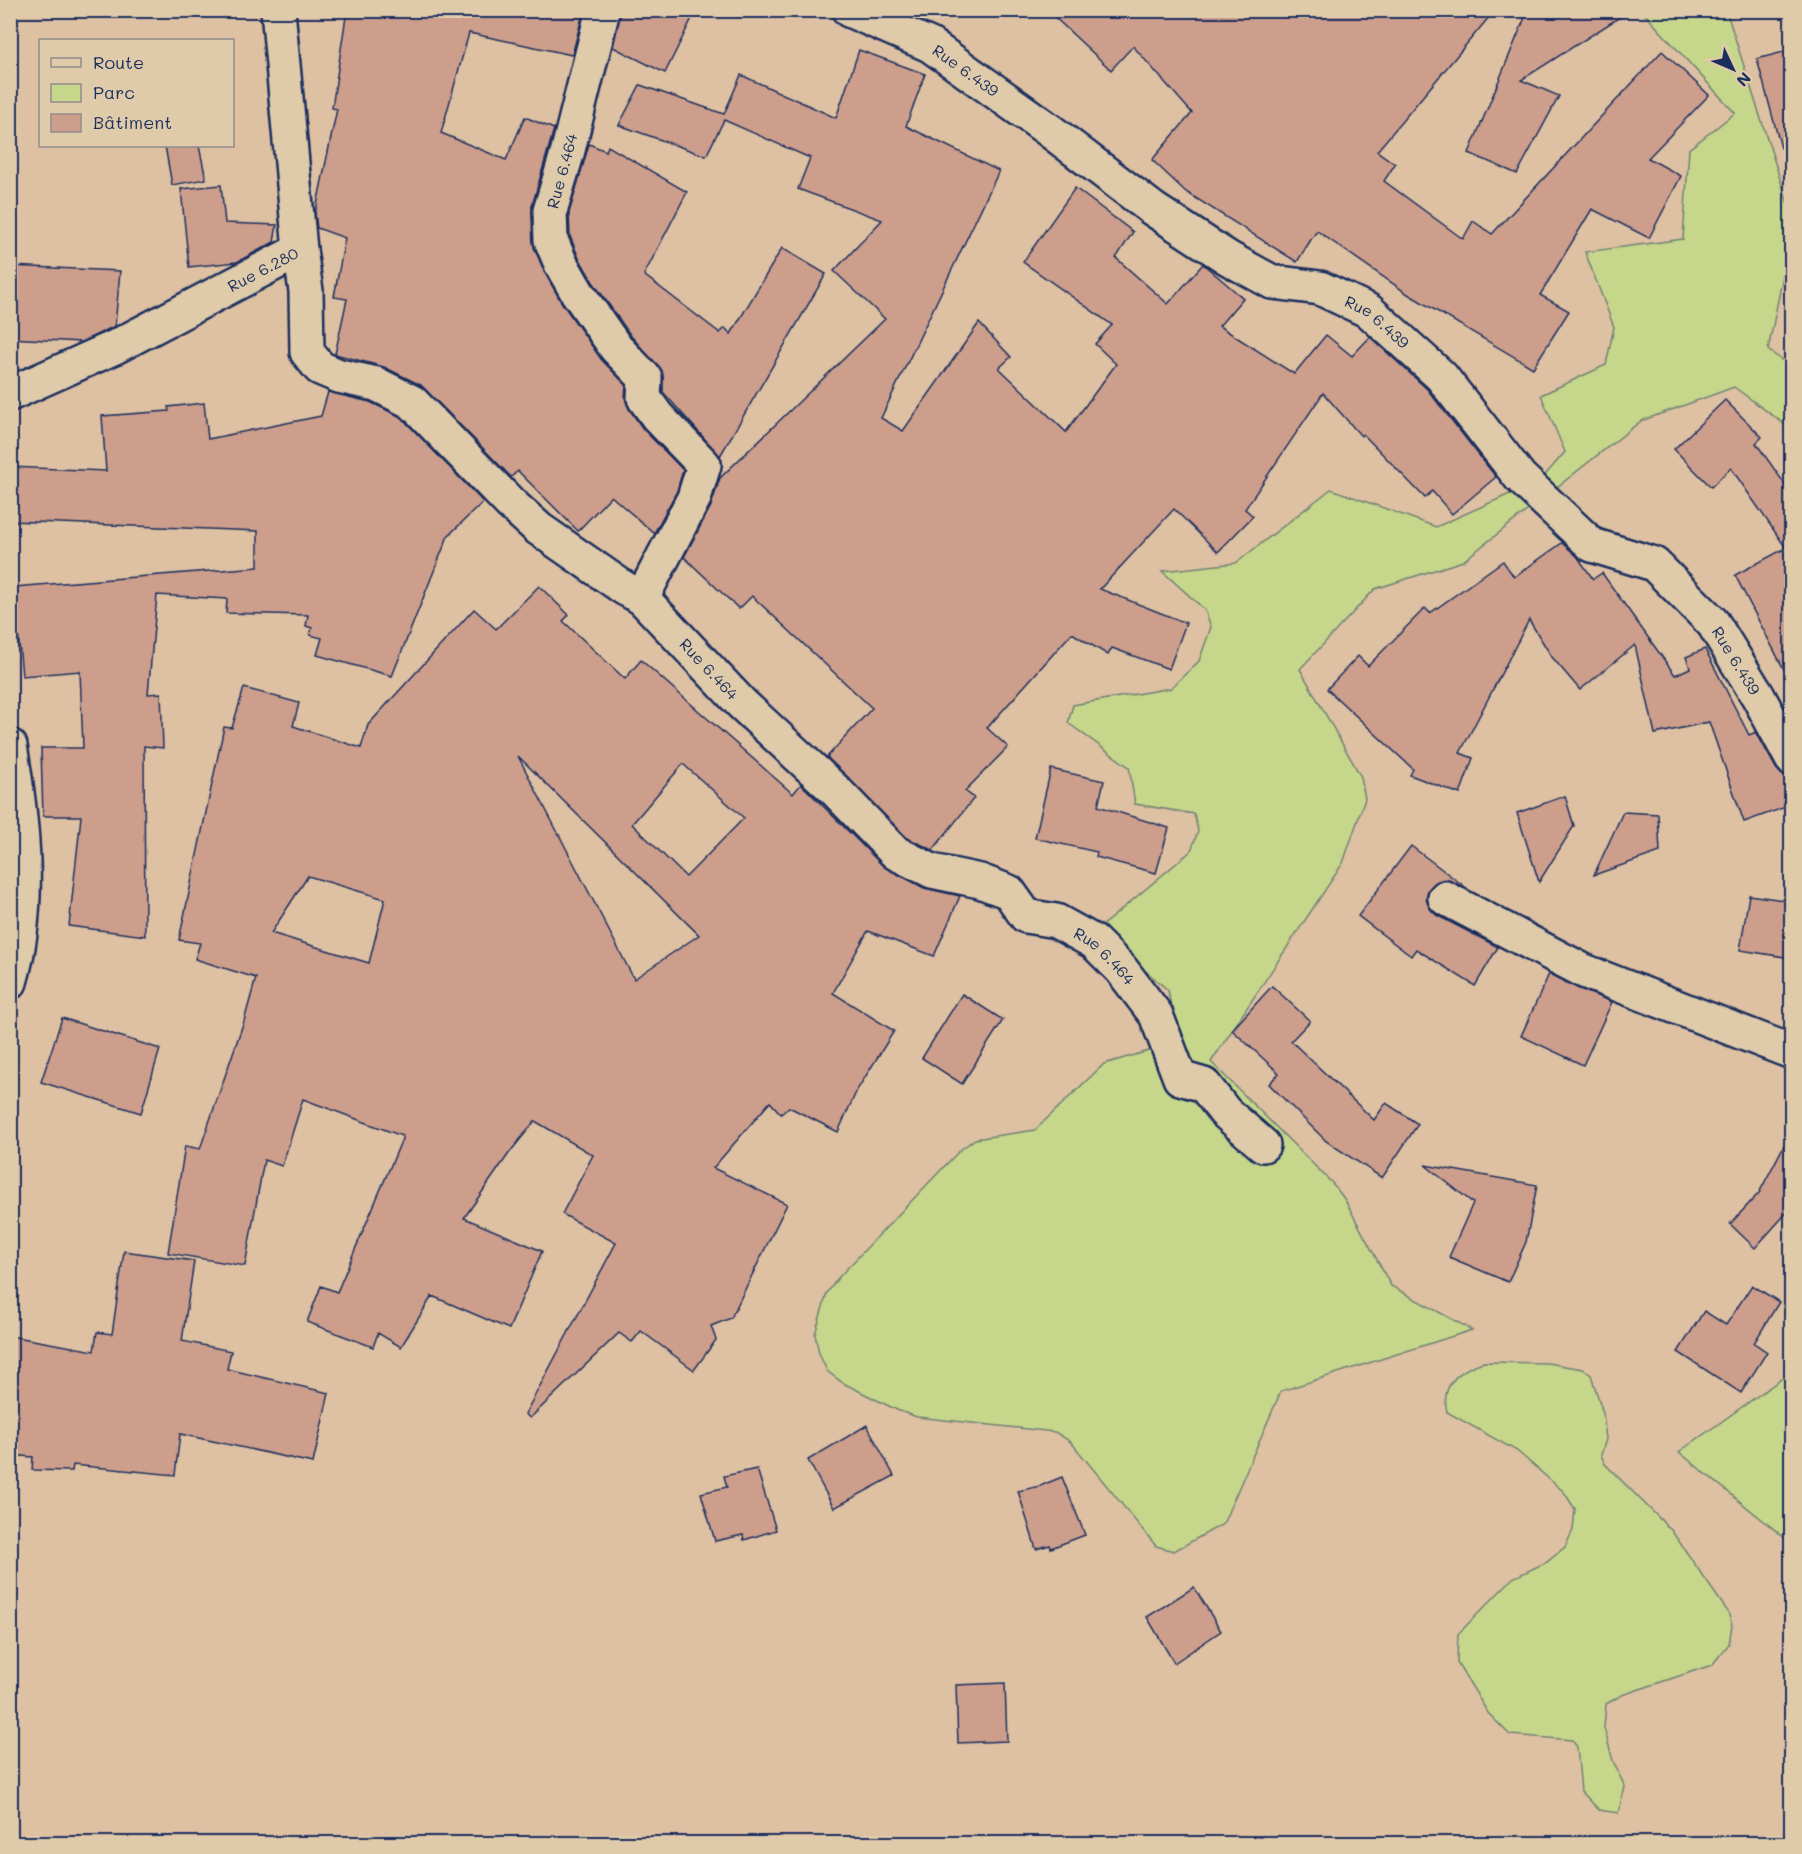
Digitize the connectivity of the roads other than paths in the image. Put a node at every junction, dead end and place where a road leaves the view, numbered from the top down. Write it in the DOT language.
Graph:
graph roads {
  1 [pos="278,10"];
  2 [pos="603,10"];
  3 [pos="849,10"];
  4 [pos="300,250"];
  5 [pos="10,394"];
  6 [pos="642,598"];
  7 [pos="10,746"];
  8 [pos="1791,759"];
  9 [pos="1445,898"];
  10 [pos="10,982"];
  11 [pos="1791,1052"];
  12 [pos="1263,1145"];
  1 -- 4 [label="street, Rue 6.280"];
  2 -- 6 [label="street, Rue 6.464"];
  3 -- 8 [label="street, Rue 6.439"];
  4 -- 5 [label="street, Rue 6.280"];
  4 -- 6 [label="street"];
  6 -- 12 [label="street, Rue 6.464"];
  7 -- 10 [label="street"];
  9 -- 11 [label="street"];
}
